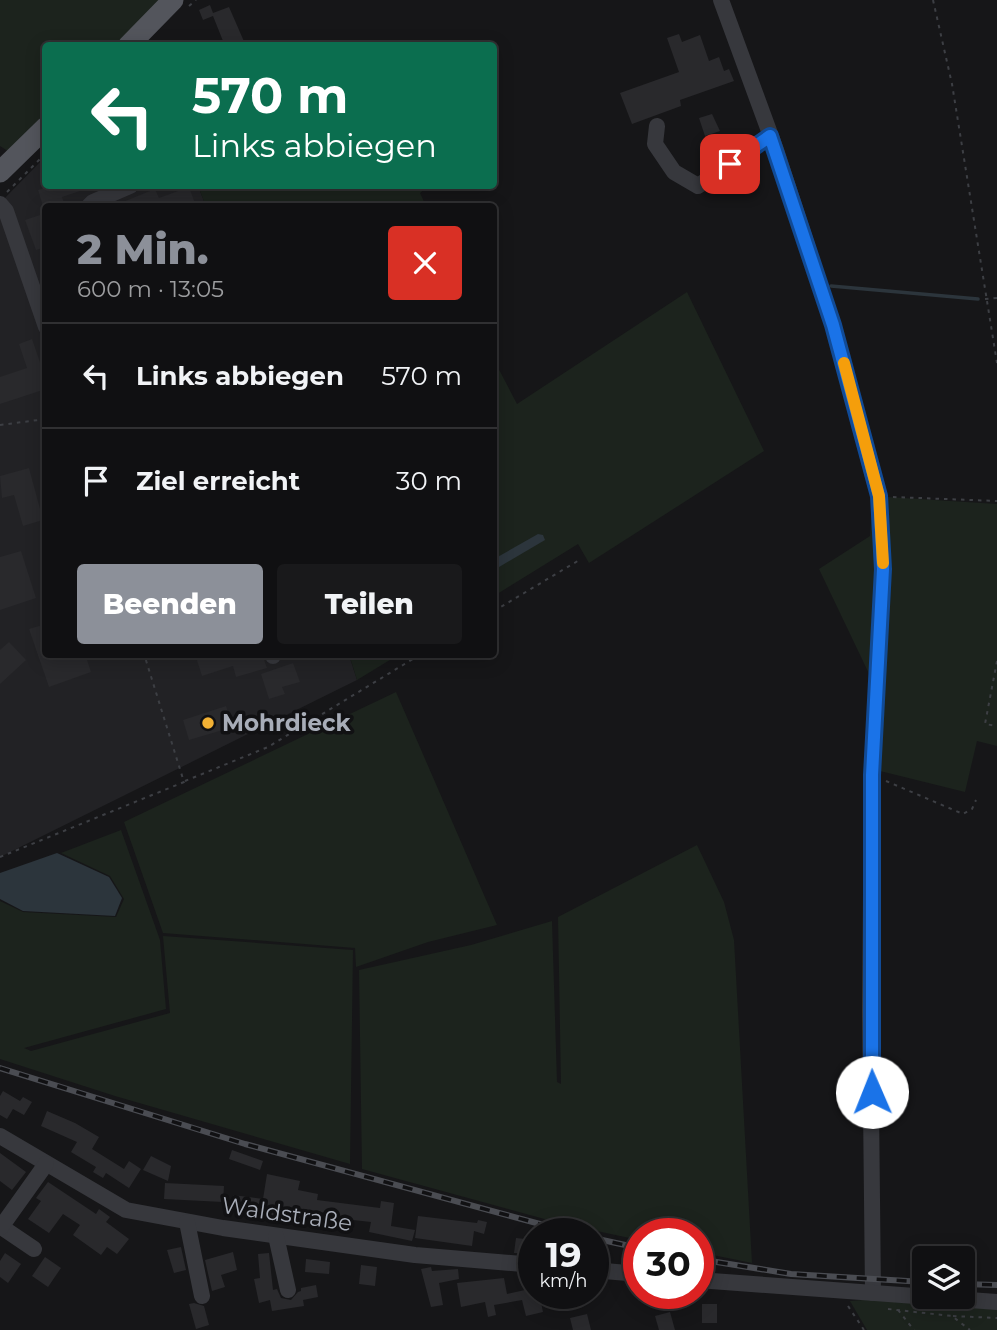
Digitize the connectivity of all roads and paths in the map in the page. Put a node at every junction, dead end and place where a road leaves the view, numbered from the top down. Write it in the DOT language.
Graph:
graph roads {
  1 [pos="173,0"];
  2 [pos="721,0"];
  3 [pos="933,0"];
  4 [pos="132,42"];
  5 [pos="657,126"];
  6 [pos="42,131"];
  7 [pos="770,136"];
  8 [pos="42,157"];
  9 [pos="0,172"];
  10 [pos="124,189"];
  11 [pos="0,202"];
  12 [pos="92,203"];
  13 [pos="997,298"];
  14 [pos="985,299"];
  15 [pos="42,311"];
  16 [pos="997,363"];
  17 [pos="42,420"];
  18 [pos="0,425"];
  19 [pos="879,496"];
  20 [pos="997,500"];
  21 [pos="581,559"];
  22 [pos="497,609"];
  23 [pos="145,658"];
  24 [pos="414,658"];
  25 [pos="997,661"];
  26 [pos="997,726"];
  27 [pos="872,775"];
  28 [pos="184,782"];
  29 [pos="976,800"];
  30 [pos="0,857"];
  31 [pos="0,1136"];
  32 [pos="46,1164"];
  33 [pos="187,1222"];
  34 [pos="0,1226"];
  35 [pos="276,1236"];
  36 [pos="34,1249"];
  37 [pos="518,1264"];
  38 [pos="714,1281"];
  39 [pos="288,1290"];
  40 [pos="873,1293"];
  41 [pos="202,1296"];
  42 [pos="997,1302"];
  43 [pos="855,1305"];
  44 [pos="886,1308"];
  45 [pos="897,1310"];
  46 [pos="952,1316"];
  47 [pos="997,1318"];
  48 [pos="864,1330"];
  49 [pos="914,1330"];
  50 [pos="970,1330"];
  1 -- 4 [label="main road"];
  2 -- 7 [label="street"];
  3 -- 14 [label="path"];
  5 -- 7 [label="street"];
  6 -- 9 [label="main road"];
  7 -- 19 [label="street"];
  8 -- 11 [label="path"];
  10 -- 12 [label="street"];
  11 -- 15 [label="street"];
  13 -- 14 [label="path"];
  14 -- 16 [label="path"];
  17 -- 18 [label="path"];
  19 -- 20 [label="path"];
  19 -- 27 [label="street"];
  21 -- 22 [label="path"];
  23 -- 28 [label="path"];
  24 -- 28 [label="path"];
  25 -- 26 [label="path"];
  27 -- 29 [label="path"];
  27 -- 40 [label="street"];
  28 -- 30 [label="path"];
  31 -- 32 [label="street, Waldstraße"];
  32 -- 33 [label="street, Waldstraße"];
  32 -- 34 [label="street"];
  33 -- 35 [label="street, Waldstraße"];
  33 -- 41 [label="street"];
  34 -- 36 [label="street"];
  35 -- 37 [label="street, Waldstraße"];
  35 -- 39 [label="street"];
  38 -- 40 [label="street"];
  40 -- 42 [label="street"];
  43 -- 48 [label="path"];
  44 -- 45 [label="path"];
  45 -- 46 [label="path"];
  45 -- 49 [label="path"];
  46 -- 47 [label="path"];
  46 -- 50 [label="path"];
}
